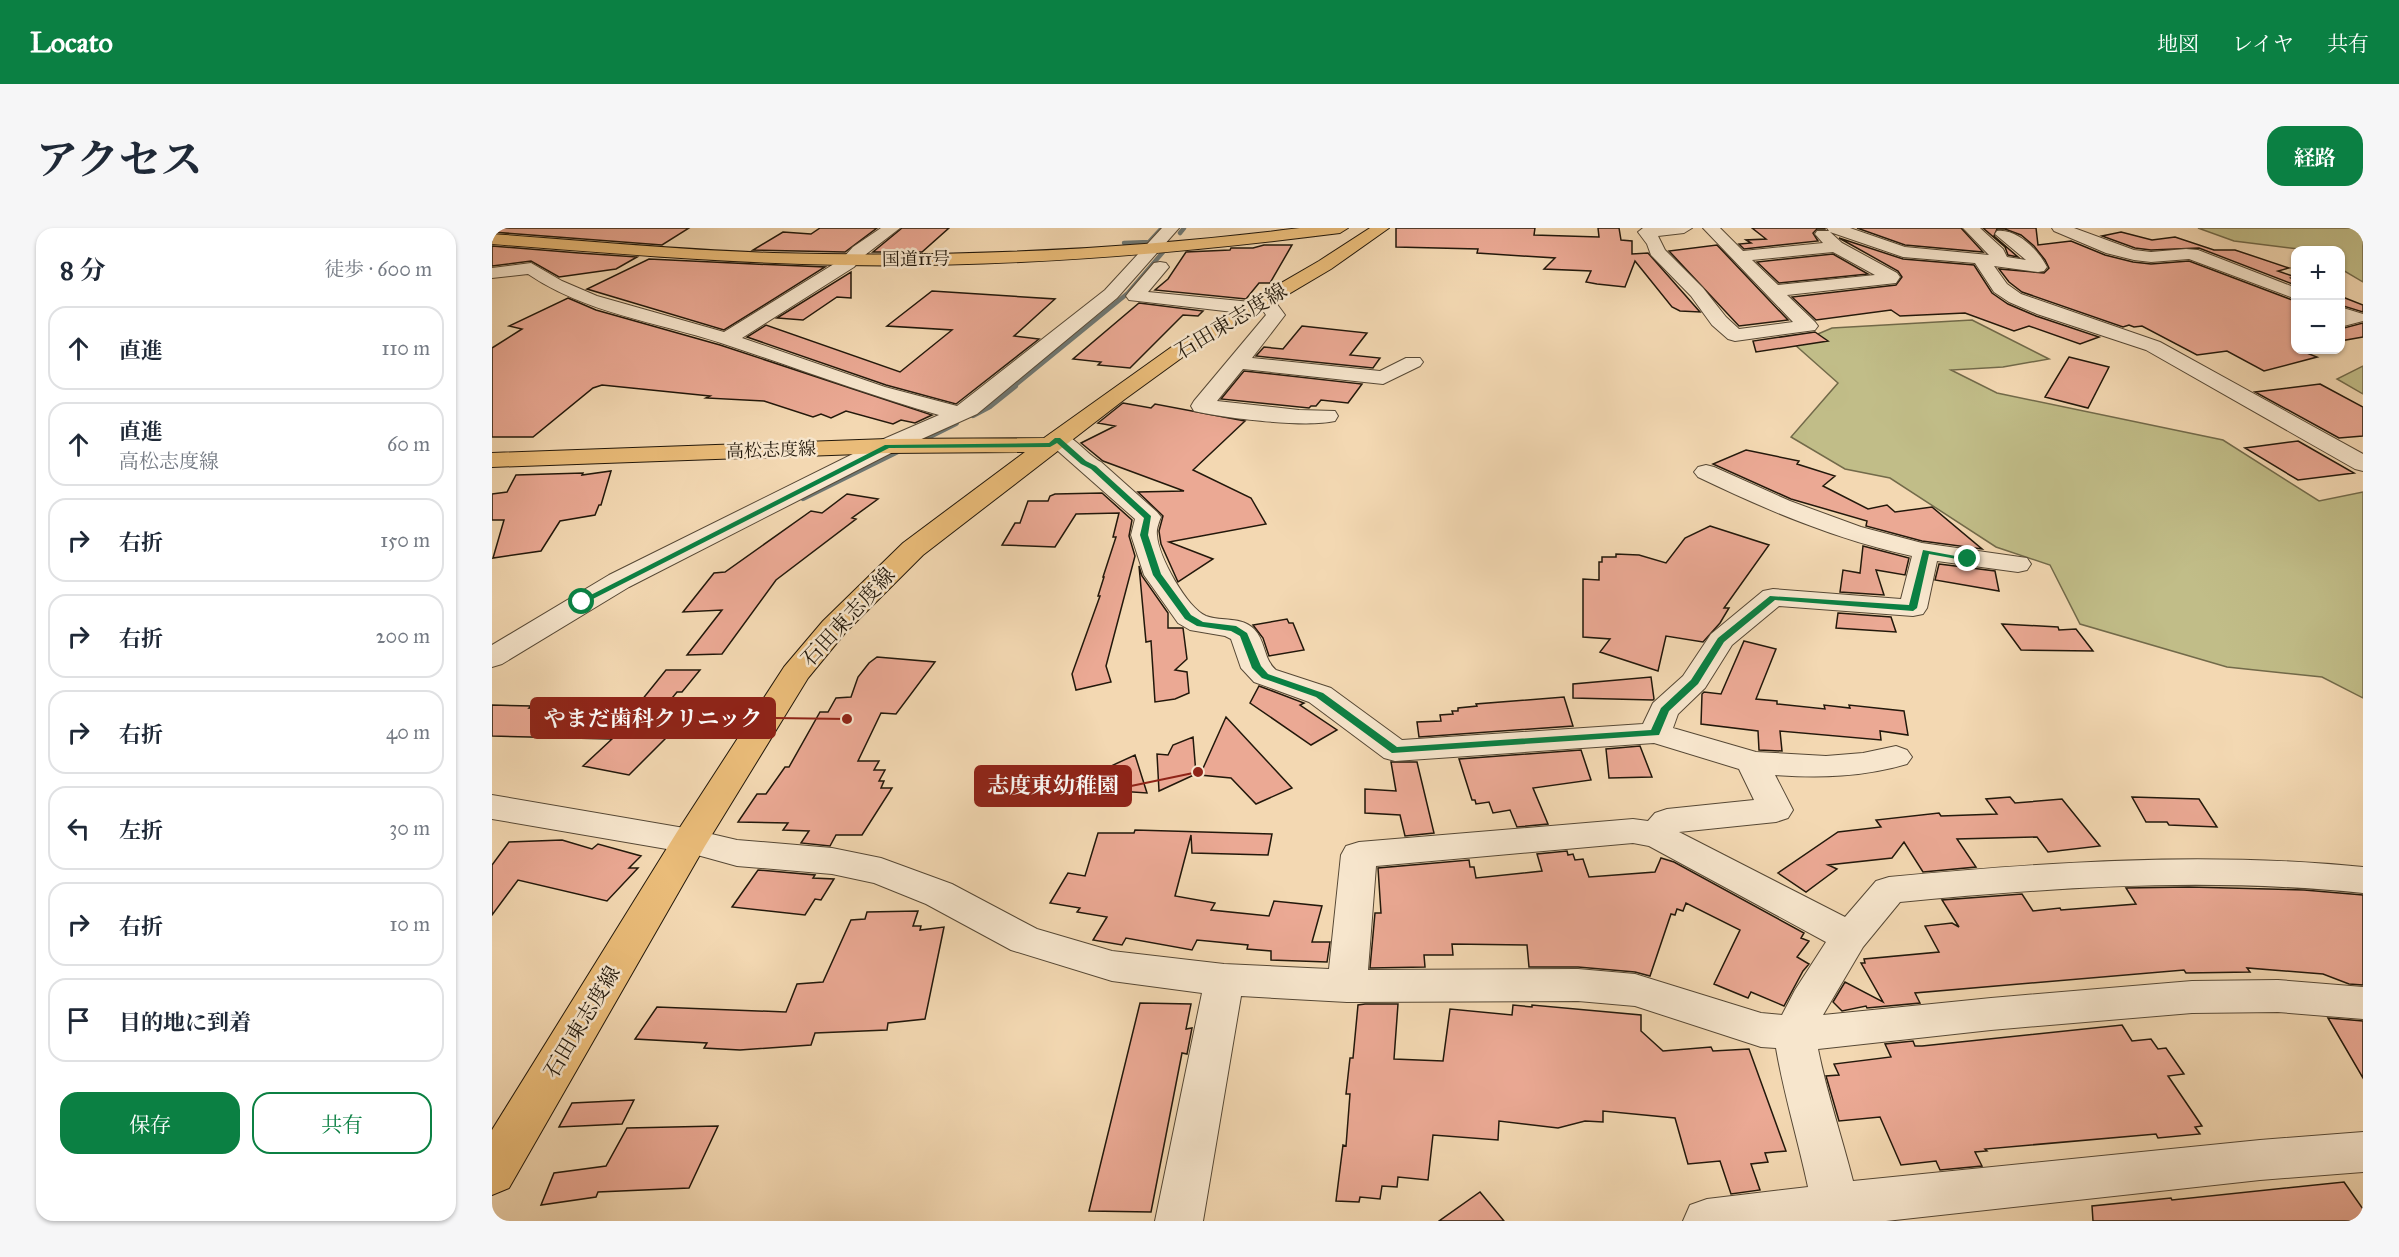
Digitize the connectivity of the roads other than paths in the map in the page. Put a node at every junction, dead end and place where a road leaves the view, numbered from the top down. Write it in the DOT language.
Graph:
graph roads {
  1 [pos="892,228"];
  2 [pos="1171,228"];
  3 [pos="1340,228"];
  4 [pos="1381,228"];
  5 [pos="1684,228"];
  6 [pos="1711,228"];
  7 [pos="1819,228"];
  8 [pos="1835,228"];
  9 [pos="1971,228"];
  10 [pos="2060,228"];
  11 [pos="2002,234"];
  12 [pos="492,239"];
  13 [pos="1177,246"];
  14 [pos="1836,247"];
  15 [pos="1152,249"];
  16 [pos="1739,256"];
  17 [pos="852,260"];
  18 [pos="1992,262"];
  19 [pos="492,273"];
  20 [pos="1773,291"];
  21 [pos="2291,292"];
  22 [pos="1258,304"];
  23 [pos="2345,314"];
  24 [pos="2345,320"];
  25 [pos="727,339"];
  26 [pos="1413,362"];
  27 [pos="1236,363"];
  28 [pos="961,414"];
  29 [pos="1327,416"];
  30 [pos="1054,442"];
  31 [pos="887,446"];
  32 [pos="492,460"];
  33 [pos="2363,464"];
  34 [pos="1706,472"];
  35 [pos="1926,551"];
  36 [pos="2018,564"];
  37 [pos="492,658"];
  38 [pos="1655,733"];
  39 [pos="1896,757"];
  40 [pos="1755,764"];
  41 [pos="492,807"];
  42 [pos="1657,835"];
  43 [pos="690,841"];
  44 [pos="2363,880"];
  45 [pos="1850,937"];
  46 [pos="1224,980"];
  47 [pos="1347,986"];
  48 [pos="2363,1003"];
  49 [pos="1794,1033"];
  50 [pos="2363,1153"];
  51 [pos="492,1173"];
  52 [pos="1837,1213"];
  53 [pos="1179,1221"];
  54 [pos="1707,1221"];
  1 -- 17 [label="street"];
  2 -- 15 [label="street"];
  3 -- 13 [label="main road, 国道11号"];
  4 -- 22 [label="main road, 石田東志度線"];
  5 -- 20 [label="street"];
  6 -- 16 [label="street"];
  7 -- 14 [label="street"];
  8 -- 18 [label="street"];
  9 -- 18 [label="street"];
  10 -- 21 [label="street"];
  11 -- 18 [label="street"];
  12 -- 17 [label="main road, 国道11号"];
  13 -- 15 [label="main road, 国道11号"];
  13 -- 22 [label="street"];
  14 -- 16 [label="street"];
  14 -- 20 [label="street"];
  15 -- 17 [label="main road, 国道11号"];
  15 -- 28 [label="street"];
  16 -- 20 [label="street"];
  17 -- 25 [label="street"];
  18 -- 33 [label="street"];
  19 -- 25 [label="street"];
  22 -- 27 [label="street"];
  22 -- 30 [label="main road, 石田東志度線"];
  23 -- 24 [label="street"];
  25 -- 28 [label="street"];
  26 -- 27 [label="street"];
  27 -- 29 [label="street"];
  28 -- 31 [label="street"];
  30 -- 31 [label="main road, 高松志度線"];
  30 -- 38 [label="street"];
  30 -- 43 [label="main road, 石田東志度線"];
  31 -- 32 [label="main road, 高松志度線"];
  31 -- 37 [label="street"];
  34 -- 35 [label="street"];
  35 -- 36 [label="street"];
  35 -- 38 [label="street"];
  38 -- 40 [label="street"];
  39 -- 40 [label="street"];
  40 -- 42 [label="street"];
  41 -- 43 [label="street"];
  42 -- 45 [label="street"];
  42 -- 47 [label="street"];
  43 -- 46 [label="street"];
  43 -- 51 [label="main road, 石田東志度線"];
  44 -- 45 [label="street"];
  45 -- 49 [label="street"];
  46 -- 47 [label="street"];
  46 -- 53 [label="street"];
  47 -- 49 [label="street"];
  48 -- 49 [label="street"];
  49 -- 52 [label="street"];
  50 -- 52 [label="street"];
  52 -- 54 [label="street"];
}
